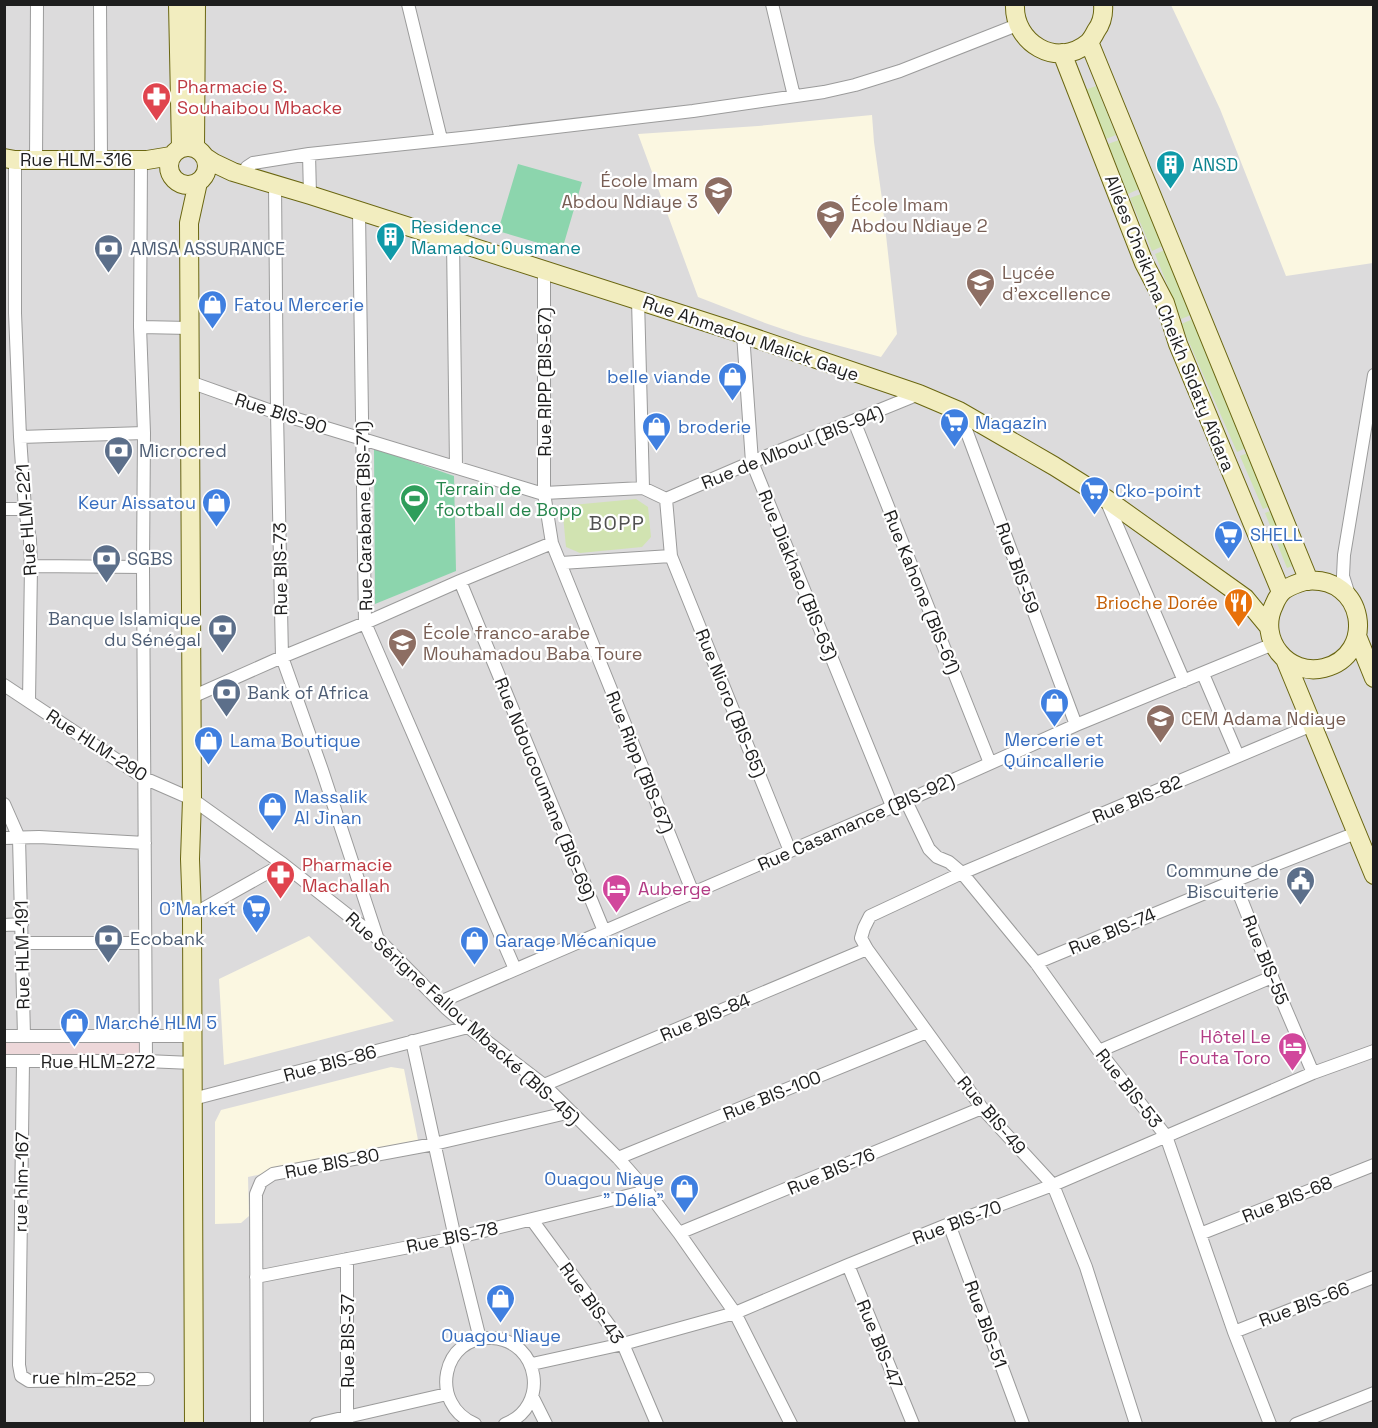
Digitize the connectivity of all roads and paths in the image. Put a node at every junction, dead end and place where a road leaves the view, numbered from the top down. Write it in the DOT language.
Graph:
graph roads {
  1 [pos="37,4"];
  2 [pos="100,4"];
  3 [pos="178,4"];
  4 [pos="196,4"];
  5 [pos="408,4"];
  6 [pos="772,4"];
  7 [pos="1015,4"];
  8 [pos="1103,4"];
  9 [pos="1017,25"];
  10 [pos="1089,42"];
  11 [pos="1062,53"];
  12 [pos="794,96"];
  13 [pos="441,139"];
  14 [pos="309,154"];
  15 [pos="184,155"];
  16 [pos="10,159"];
  17 [pos="144,159"];
  18 [pos="36,160"];
  19 [pos="101,160"];
  20 [pos="238,173"];
  21 [pos="194,181"];
  22 [pos="275,184"];
  23 [pos="310,195"];
  24 [pos="359,212"];
  25 [pos="453,241"];
  26 [pos="544,270"];
  27 [pos="638,300"];
  28 [pos="10,313"];
  29 [pos="140,327"];
  30 [pos="190,328"];
  31 [pos="743,334"];
  32 [pos="1374,375"];
  33 [pos="190,382"];
  34 [pos="920,394"];
  35 [pos="959,411"];
  36 [pos="277,413"];
  37 [pos="854,421"];
  38 [pos="144,433"];
  39 [pos="20,437"];
  40 [pos="364,439"];
  41 [pos="752,462"];
  42 [pos="456,466"];
  43 [pos="643,488"];
  44 [pos="544,494"];
  45 [pos="1105,498"];
  46 [pos="666,499"];
  47 [pos="25,508"];
  48 [pos="4,509"];
  49 [pos="552,543"];
  50 [pos="1344,555"];
  51 [pos="671,556"];
  52 [pos="561,563"];
  53 [pos="31,566"];
  54 [pos="143,567"];
  55 [pos="460,581"];
  56 [pos="1315,581"];
  57 [pos="1230,588"];
  58 [pos="1281,593"];
  59 [pos="1351,600"];
  60 [pos="365,623"];
  61 [pos="1271,636"];
  62 [pos="1357,636"];
  63 [pos="282,657"];
  64 [pos="1285,659"];
  65 [pos="1203,674"];
  66 [pos="1374,678"];
  67 [pos="1184,681"];
  68 [pos="4,685"];
  69 [pos="192,697"];
  70 [pos="29,700"];
  71 [pos="1076,725"];
  72 [pos="1312,725"];
  73 [pos="1238,756"];
  74 [pos="990,762"];
  75 [pos="144,778"];
  76 [pos="192,799"];
  77 [pos="906,801"];
  78 [pos="4,804"];
  79 [pos="892,806"];
  80 [pos="1356,833"];
  81 [pos="4,838"];
  82 [pos="19,838"];
  83 [pos="144,843"];
  84 [pos="790,851"];
  85 [pos="283,864"];
  86 [pos="962,873"];
  87 [pos="1374,875"];
  88 [pos="1234,881"];
  89 [pos="693,893"];
  90 [pos="192,915"];
  91 [pos="4,924"];
  92 [pos="22,924"];
  93 [pos="604,931"];
  94 [pos="377,938"];
  95 [pos="22,943"];
  96 [pos="146,943"];
  97 [pos="867,949"];
  98 [pos="1036,963"];
  99 [pos="515,969"];
  100 [pos="1272,977"];
  101 [pos="440,1002"];
  102 [pos="468,1027"];
  103 [pos="927,1032"];
  104 [pos="4,1036"];
  105 [pos="24,1036"];
  106 [pos="146,1036"];
  107 [pos="192,1036"];
  108 [pos="412,1041"];
  109 [pos="1099,1051"];
  110 [pos="1374,1051"];
  111 [pos="4,1060"];
  112 [pos="23,1061"];
  113 [pos="146,1061"];
  114 [pos="192,1063"];
  115 [pos="1313,1073"];
  116 [pos="544,1085"];
  117 [pos="193,1099"];
  118 [pos="982,1108"];
  119 [pos="571,1112"];
  120 [pos="1166,1137"];
  121 [pos="434,1144"];
  122 [pos="618,1158"];
  123 [pos="1374,1165"];
  124 [pos="1053,1185"];
  125 [pos="647,1191"];
  126 [pos="532,1220"];
  127 [pos="949,1224"];
  128 [pos="679,1233"];
  129 [pos="1200,1234"];
  130 [pos="455,1238"];
  131 [pos="347,1259"];
  132 [pos="848,1264"];
  133 [pos="256,1277"];
  134 [pos="1374,1277"];
  135 [pos="735,1313"];
  136 [pos="1234,1332"];
  137 [pos="480,1339"];
  138 [pos="623,1344"];
  139 [pos="532,1364"];
  140 [pos="21,1376"];
  141 [pos="148,1379"];
  142 [pos="1374,1393"];
  143 [pos="447,1394"];
  144 [pos="532,1396"];
  145 [pos="458,1419"];
  146 [pos="347,1420"];
  147 [pos="194,1424"];
  148 [pos="257,1424"];
  149 [pos="316,1424"];
  150 [pos="475,1424"];
  151 [pos="505,1424"];
  152 [pos="546,1424"];
  153 [pos="657,1424"];
  154 [pos="791,1424"];
  155 [pos="913,1424"];
  156 [pos="1023,1424"];
  157 [pos="1136,1424"];
  158 [pos="1270,1424"];
  159 [pos="1296,1424"];
  1 -- 18 [label="street"];
  2 -- 19 [label="street"];
  3 -- 15 [label="street"];
  4 -- 15 [label="street"];
  5 -- 13 [label="street"];
  6 -- 12 [label="street"];
  7 -- 9 [label="street"];
  8 -- 10 [label="street"];
  9 -- 11 [label="street"];
  9 -- 12 [label="street"];
  10 -- 11 [label="street"];
  10 -- 56 [label="street, Allées Cheikhna Cheikh Sidaty Aîdara"];
  11 -- 58 [label="street, Allées Cheikhna Cheikh Sidaty Aîdara"];
  12 -- 13 [label="street"];
  13 -- 14 [label="street"];
  14 -- 20 [label="street"];
  14 -- 23 [label="street"];
  15 -- 17 [label="street, Rue HLM-316"];
  15 -- 20 [label="street, Rue Ahmadou Malick Gaye"];
  15 -- 21 [label="street"];
  15 -- 21 [label="street"];
  16 -- 18 [label="street, Rue HLM-316"];
  16 -- 28 [label="street, Rue HLM-221"];
  17 -- 19 [label="street, Rue HLM-316"];
  17 -- 29 [label="street"];
  18 -- 19 [label="street, Rue HLM-316"];
  20 -- 21 [label="street, Rue Ahmadou Malick Gaye"];
  20 -- 22 [label="street, Rue Ahmadou Malick Gaye"];
  21 -- 30 [label="street"];
  22 -- 23 [label="street, Rue Ahmadou Malick Gaye"];
  22 -- 36 [label="street, Rue BIS-73"];
  23 -- 24 [label="street, Rue Ahmadou Malick Gaye"];
  24 -- 25 [label="street, Rue Ahmadou Malick Gaye"];
  24 -- 40 [label="street, Rue Carabane (BIS-71)"];
  25 -- 26 [label="street, Rue Ahmadou Malick Gaye"];
  25 -- 42 [label="street"];
  26 -- 27 [label="street, Rue Ahmadou Malick Gaye"];
  26 -- 44 [label="street, Rue RIPP (BIS-67)"];
  27 -- 31 [label="street, Rue Ahmadou Malick Gaye"];
  27 -- 43 [label="street"];
  28 -- 39 [label="street, Rue HLM-221"];
  29 -- 30 [label="street"];
  29 -- 38 [label="street"];
  30 -- 33 [label="street"];
  31 -- 34 [label="street, Rue Ahmadou Malick Gaye"];
  31 -- 41 [label="street, Rue Diakhao (BIS-63)"];
  32 -- 50 [label="street"];
  33 -- 36 [label="street, Rue BIS-90"];
  33 -- 69 [label="street"];
  34 -- 35 [label="street, Rue Ahmadou Malick Gaye"];
  34 -- 37 [label="street, Rue de Mboul (BIS-94)"];
  35 -- 45 [label="street, Rue Ahmadou Malick Gaye"];
  35 -- 71 [label="street, Rue BIS-59"];
  36 -- 40 [label="street, Rue BIS-90"];
  36 -- 63 [label="street, Rue BIS-73"];
  37 -- 41 [label="street, Rue de Mboul (BIS-94)"];
  37 -- 74 [label="street, Rue Kahone (BIS-61)"];
  38 -- 39 [label="street"];
  38 -- 54 [label="street"];
  39 -- 47 [label="street, Rue HLM-221"];
  40 -- 42 [label="street, Rue BIS-90"];
  40 -- 60 [label="street, Rue Carabane (BIS-71)"];
  41 -- 46 [label="street, Rue de Mboul (BIS-94)"];
  41 -- 79 [label="street, Rue Diakhao (BIS-63)"];
  42 -- 44 [label="street, Rue BIS-90"];
  43 -- 44 [label="street"];
  43 -- 46 [label="street"];
  44 -- 49 [label="street, Rue RIPP (BIS-67)"];
  45 -- 57 [label="street, Rue Ahmadou Malick Gaye"];
  45 -- 67 [label="street"];
  46 -- 51 [label="street, Rue Nioro (BIS-65)"];
  47 -- 48 [label="street"];
  47 -- 53 [label="street, Rue HLM-221"];
  49 -- 52 [label="street, Rue Ripp (BIS-67)"];
  49 -- 55 [label="street"];
  50 -- 56 [label="street"];
  50 -- 59 [label="street"];
  51 -- 52 [label="street"];
  51 -- 84 [label="street, Rue Nioro (BIS-65)"];
  52 -- 89 [label="street, Rue Ripp (BIS-67)"];
  53 -- 54 [label="street"];
  53 -- 70 [label="street, Rue HLM-221"];
  54 -- 75 [label="street"];
  55 -- 60 [label="street"];
  55 -- 93 [label="street, Rue Ndoucoumane (BIS-69)"];
  56 -- 58 [label="street"];
  56 -- 59 [label="street"];
  57 -- 58 [label="street"];
  57 -- 61 [label="street"];
  58 -- 61 [label="street"];
  59 -- 62 [label="street"];
  60 -- 63 [label="street"];
  60 -- 99 [label="street, Rue Carabane (BIS-71)"];
  61 -- 64 [label="street"];
  61 -- 65 [label="street, Rue Casamance (BIS-92)"];
  62 -- 64 [label="street"];
  62 -- 66 [label="street"];
  63 -- 69 [label="street"];
  63 -- 94 [label="street, Rue BIS-73"];
  64 -- 72 [label="street"];
  65 -- 67 [label="street, Rue Casamance (BIS-92)"];
  65 -- 73 [label="street"];
  67 -- 71 [label="street, Rue Casamance (BIS-92)"];
  68 -- 70 [label="street, Rue HLM-290"];
  69 -- 76 [label="street"];
  70 -- 75 [label="street, Rue HLM-290"];
  71 -- 74 [label="street, Rue Casamance (BIS-92)"];
  72 -- 73 [label="street, Rue BIS-82"];
  72 -- 80 [label="street"];
  73 -- 86 [label="street, Rue BIS-82"];
  74 -- 77 [label="street, Rue Casamance (BIS-92)"];
  75 -- 76 [label="street, Rue HLM-290"];
  75 -- 83 [label="street"];
  76 -- 85 [label="street, Rue Sérigne Fallou Mbacké (BIS-45)"];
  76 -- 90 [label="street"];
  77 -- 79 [label="street, Rue Casamance (BIS-92)"];
  77 -- 86 [label="street, Rue BIS-53"];
  78 -- 82 [label="street, Rue HLM-191"];
  79 -- 84 [label="street, Rue Casamance (BIS-92)"];
  80 -- 87 [label="street"];
  80 -- 88 [label="street, Rue BIS-74"];
  81 -- 82 [label="street"];
  82 -- 83 [label="street"];
  82 -- 92 [label="street, Rue HLM-191"];
  83 -- 96 [label="street"];
  84 -- 89 [label="street, Rue Casamance (BIS-92)"];
  85 -- 90 [label="street"];
  85 -- 94 [label="street, Rue Sérigne Fallou Mbacké (BIS-45)"];
  86 -- 97 [label="street"];
  86 -- 98 [label="street, Rue BIS-53"];
  88 -- 98 [label="street, Rue BIS-74"];
  88 -- 100 [label="street, Rue BIS-55"];
  89 -- 93 [label="street, Rue Casamance (BIS-92)"];
  90 -- 107 [label="street"];
  91 -- 92 [label="street"];
  92 -- 95 [label="street, Rue HLM-191"];
  93 -- 99 [label="street, Rue Casamance (BIS-92)"];
  94 -- 101 [label="street, Rue Sérigne Fallou Mbacké (BIS-45)"];
  95 -- 96 [label="street"];
  95 -- 105 [label="street, Rue HLM-191"];
  96 -- 106 [label="street"];
  97 -- 103 [label="street, Rue BIS-49"];
  97 -- 116 [label="street, Rue BIS-84"];
  98 -- 109 [label="street, Rue BIS-53"];
  99 -- 101 [label="street, Rue Casamance (BIS-92)"];
  100 -- 109 [label="street"];
  100 -- 115 [label="street, Rue BIS-55"];
  101 -- 102 [label="street, Rue Sérigne Fallou Mbacké (BIS-45)"];
  102 -- 108 [label="street, Rue BIS-86"];
  102 -- 116 [label="street, Rue Sérigne Fallou Mbacké (BIS-45)"];
  103 -- 118 [label="street, Rue BIS-49"];
  103 -- 122 [label="street, Rue BIS-100"];
  104 -- 105 [label="street, Rue HLM-272"];
  105 -- 106 [label="street, Rue HLM-272"];
  106 -- 107 [label="street, Rue HLM-272"];
  106 -- 113 [label="street"];
  107 -- 114 [label="street"];
  108 -- 117 [label="street, Rue BIS-86"];
  108 -- 121 [label="street"];
  109 -- 120 [label="street, Rue BIS-53"];
  110 -- 115 [label="street, Rue BIS-70"];
  111 -- 112 [label="street, Rue HLM-272"];
  112 -- 113 [label="street, Rue HLM-272"];
  112 -- 140 [label="street, rue hlm-167"];
  113 -- 114 [label="street, Rue HLM-272"];
  114 -- 117 [label="street"];
  115 -- 120 [label="street, Rue BIS-70"];
  116 -- 119 [label="street, Rue Sérigne Fallou Mbacké (BIS-45)"];
  117 -- 147 [label="street"];
  118 -- 124 [label="street, Rue BIS-49"];
  118 -- 128 [label="street, Rue BIS-76"];
  119 -- 121 [label="street, Rue BIS-80"];
  119 -- 122 [label="street, Rue Sérigne Fallou Mbacké (BIS-45)"];
  120 -- 124 [label="street, Rue BIS-70"];
  120 -- 129 [label="street, Rue BIS-53"];
  121 -- 130 [label="street"];
  121 -- 133 [label="street, Rue BIS-80"];
  122 -- 125 [label="street, Rue Sérigne Fallou Mbacké (BIS-45)"];
  123 -- 129 [label="street, Rue BIS-68"];
  124 -- 127 [label="street, Rue BIS-70"];
  124 -- 157 [label="street, Rue BIS-49"];
  125 -- 126 [label="street, Rue BIS-78"];
  125 -- 128 [label="street, Rue Sérigne Fallou Mbacké (BIS-45)"];
  126 -- 130 [label="street, Rue BIS-78"];
  126 -- 138 [label="street, Rue BIS-43"];
  127 -- 132 [label="street, Rue BIS-70"];
  127 -- 156 [label="street, Rue BIS-51"];
  128 -- 135 [label="street, Rue Sérigne Fallou Mbacké (BIS-45)"];
  129 -- 136 [label="street, Rue BIS-53"];
  130 -- 131 [label="street, Rue BIS-78"];
  130 -- 137 [label="street"];
  131 -- 133 [label="street, Rue BIS-78"];
  131 -- 146 [label="street, Rue BIS-37"];
  132 -- 135 [label="street, Rue BIS-70"];
  132 -- 155 [label="street, Rue BIS-47"];
  133 -- 148 [label="street, Rue BIS-80"];
  134 -- 136 [label="street, Rue BIS-66"];
  135 -- 138 [label="street, Rue BIS-70"];
  135 -- 154 [label="street, Rue Sérigne Fallou Mbacké (BIS-45)"];
  136 -- 158 [label="street, Rue BIS-53"];
  137 -- 139 [label="street"];
  137 -- 143 [label="street"];
  138 -- 139 [label="street, Rue BIS-70"];
  138 -- 153 [label="street, Rue BIS-43"];
  139 -- 144 [label="street"];
  140 -- 141 [label="street, rue hlm-252"];
  142 -- 159 [label="street"];
  143 -- 145 [label="street"];
  143 -- 146 [label="street"];
  144 -- 151 [label="street"];
  144 -- 152 [label="street"];
  145 -- 150 [label="street"];
  146 -- 149 [label="street"];
}
